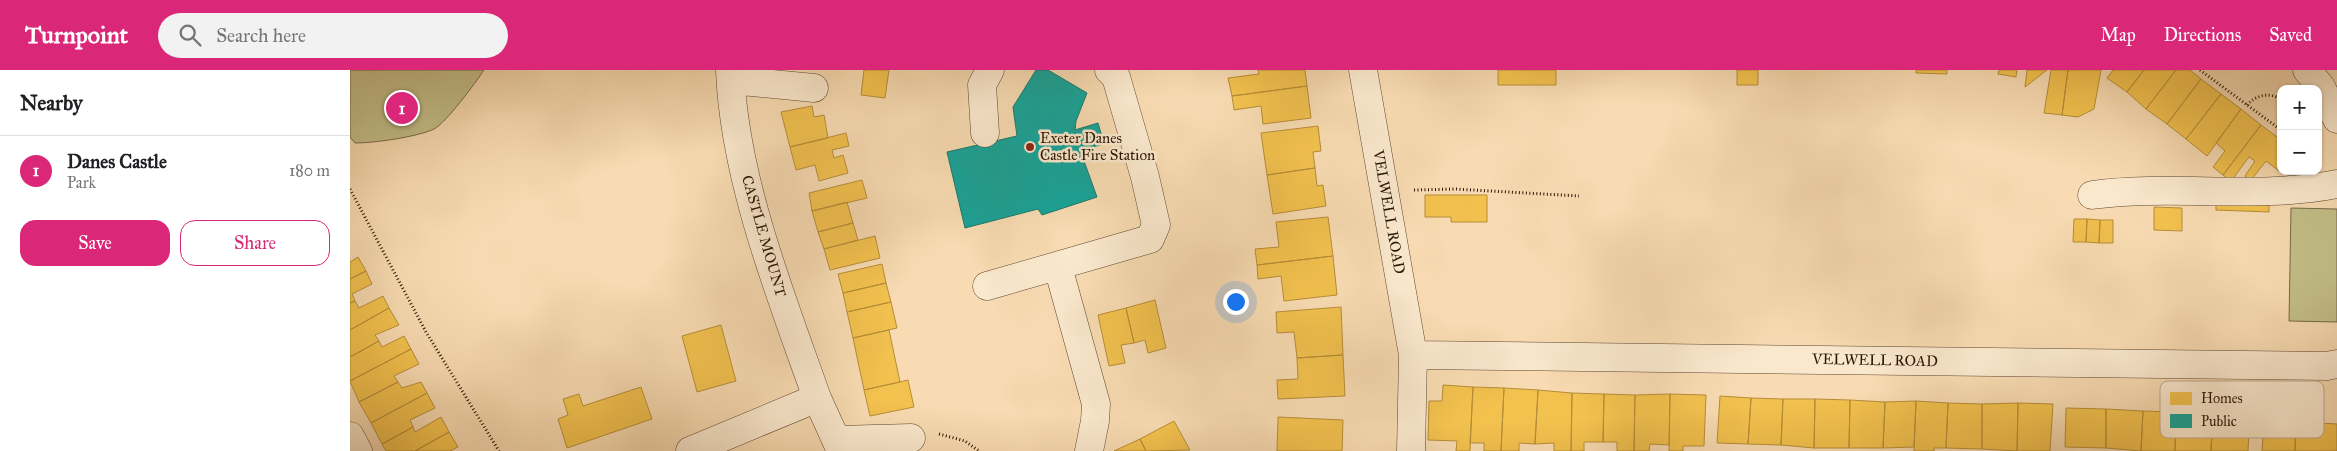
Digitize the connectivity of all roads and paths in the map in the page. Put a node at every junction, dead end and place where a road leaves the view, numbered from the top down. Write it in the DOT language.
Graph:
graph roads {
  1 [pos="990,70"];
  2 [pos="1108,70"];
  3 [pos="1363,70"];
  4 [pos="2200,70"];
  5 [pos="2307,70"];
  6 [pos="731,75"];
  7 [pos="814,88"];
  8 [pos="2277,98"];
  9 [pos="2246,104"];
  10 [pos="2337,119"];
  11 [pos="2277,127"];
  12 [pos="984,133"];
  13 [pos="2337,184"];
  14 [pos="350,189"];
  15 [pos="1386,193"];
  16 [pos="2092,195"];
  17 [pos="1579,196"];
  18 [pos="1058,267"];
  19 [pos="987,286"];
  20 [pos="1413,355"];
  21 [pos="2337,364"];
  22 [pos="818,398"];
  23 [pos="920,435"];
  24 [pos="350,436"];
  25 [pos="839,446"];
  26 [pos="358,451"];
  27 [pos="499,451"];
  28 [pos="690,451"];
  29 [pos="979,451"];
  30 [pos="1089,451"];
  31 [pos="1411,451"];
  1 -- 12 [label="street"];
  2 -- 18 [label="street"];
  3 -- 15 [label="street, VELWELL ROAD"];
  4 -- 9 [label="path"];
  5 -- 10 [label="street"];
  6 -- 7 [label="street"];
  6 -- 22 [label="street, CASTLE MOUNT"];
  8 -- 9 [label="path"];
  9 -- 11 [label="path"];
  13 -- 16 [label="street"];
  14 -- 27 [label="path"];
  15 -- 17 [label="path"];
  15 -- 20 [label="street, VELWELL ROAD"];
  18 -- 19 [label="street"];
  18 -- 30 [label="street"];
  20 -- 21 [label="street, VELWELL ROAD"];
  20 -- 31 [label="street, VELWELL ROAD"];
  22 -- 25 [label="street, CASTLE MOUNT"];
  22 -- 28 [label="street"];
  23 -- 25 [label="street"];
  23 -- 29 [label="path"];
  24 -- 26 [label="street"];
}
